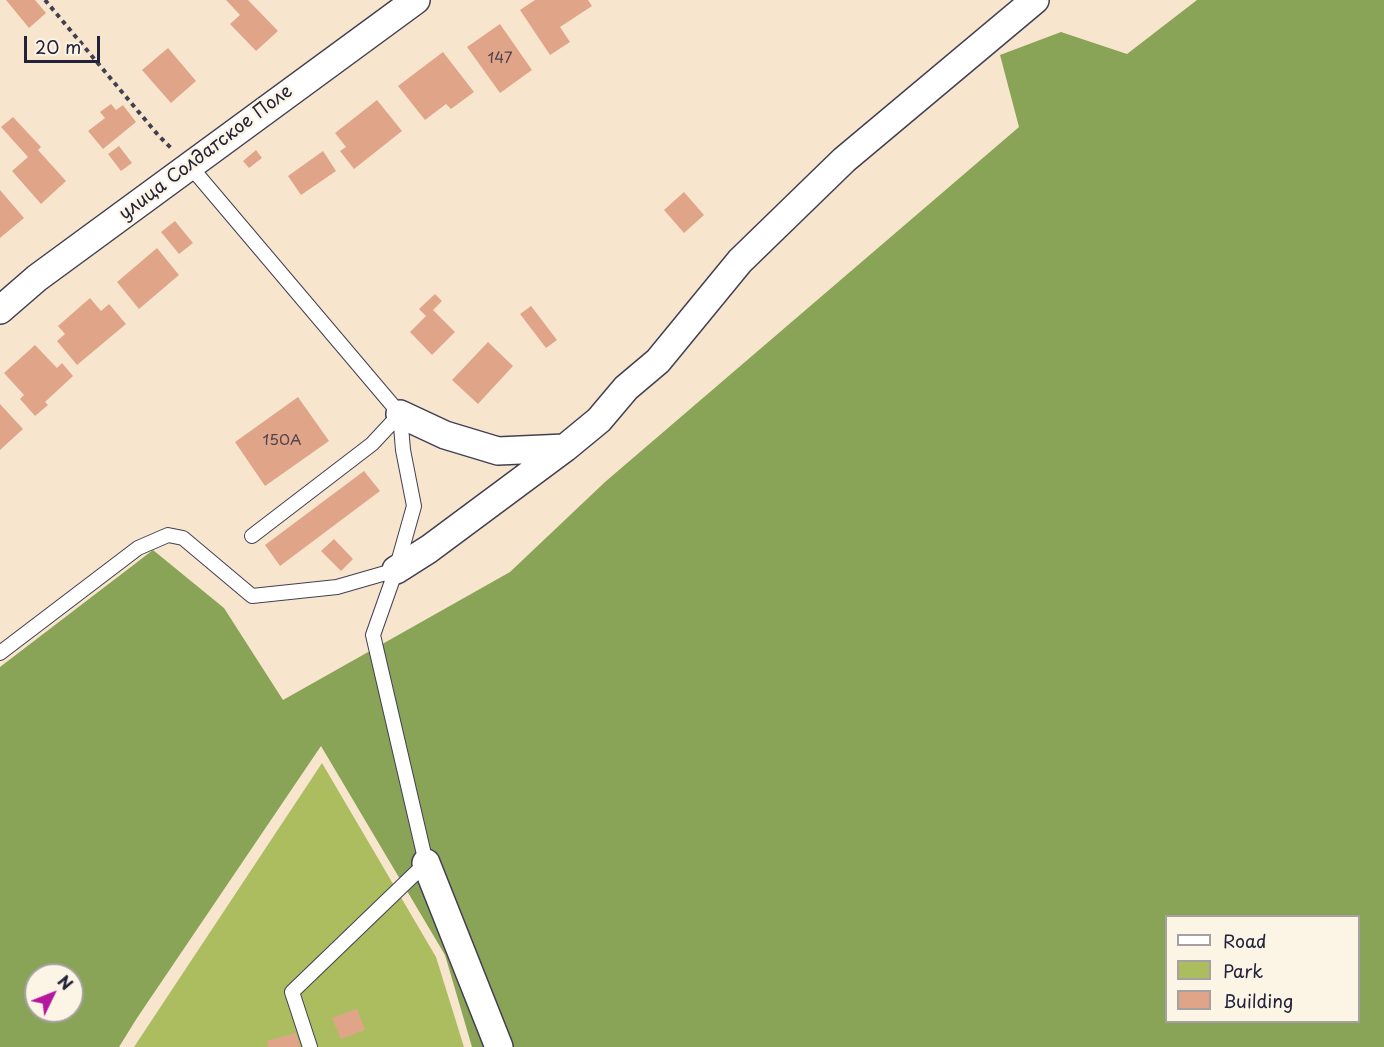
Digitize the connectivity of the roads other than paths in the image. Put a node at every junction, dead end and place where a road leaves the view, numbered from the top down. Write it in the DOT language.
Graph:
graph roads {
  1 [pos="416,0"];
  2 [pos="1035,0"];
  3 [pos="190,166"];
  4 [pos="0,310"];
  5 [pos="400,414"];
  6 [pos="565,448"];
  7 [pos="252,536"];
  8 [pos="396,570"];
  9 [pos="0,653"];
  10 [pos="426,863"];
  11 [pos="310,1047"];
  12 [pos="499,1047"];
  1 -- 3 [label="street, улица Солдатское Поле"];
  2 -- 6 [label="street"];
  3 -- 4 [label="street, улица Солдатское Поле"];
  3 -- 5 [label="lane"];
  5 -- 6 [label="street"];
  5 -- 7 [label="lane"];
  5 -- 8 [label="lane"];
  6 -- 8 [label="street"];
  8 -- 9 [label="lane"];
  8 -- 10 [label="lane"];
  10 -- 11 [label="lane"];
  10 -- 12 [label="street"];
}
